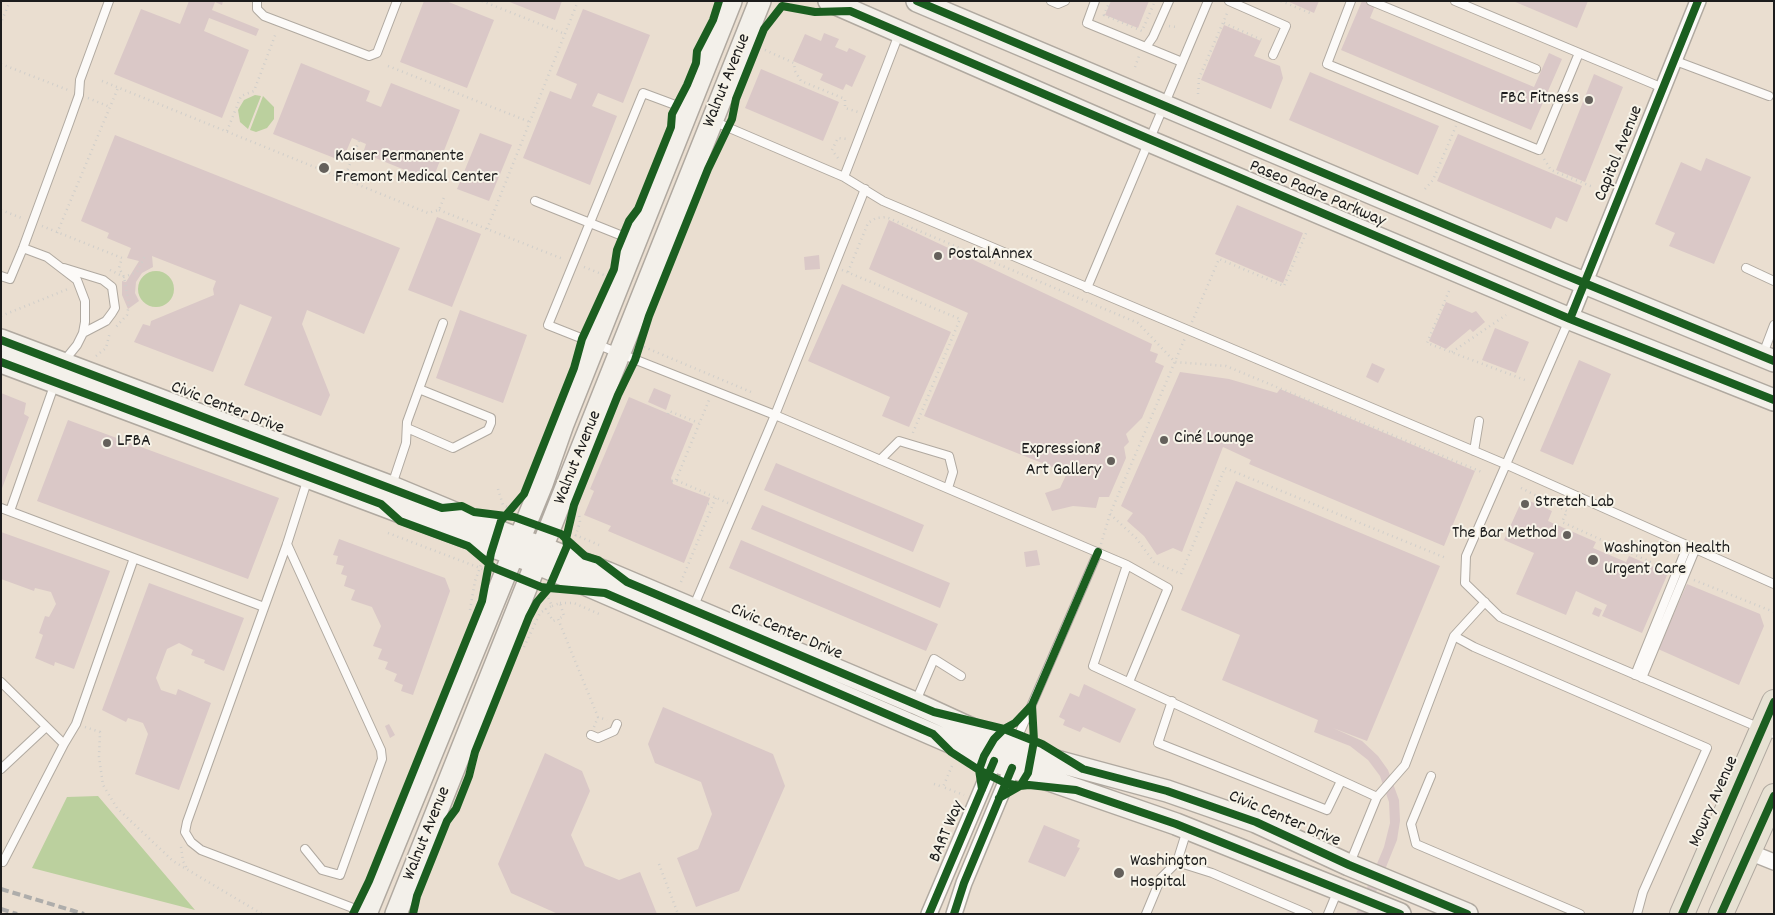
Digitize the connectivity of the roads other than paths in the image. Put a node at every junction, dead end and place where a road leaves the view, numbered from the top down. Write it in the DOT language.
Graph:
graph roads {
  1 [pos="109,1"];
  2 [pos="257,1"];
  3 [pos="397,1"];
  4 [pos="731,1"];
  5 [pos="760,1"];
  6 [pos="828,1"];
  7 [pos="917,1"];
  8 [pos="1051,1"];
  9 [pos="1065,1"];
  10 [pos="1095,1"];
  11 [pos="1169,1"];
  12 [pos="1208,1"];
  13 [pos="1229,1"];
  14 [pos="1351,1"];
  15 [pos="1371,1"];
  16 [pos="1455,1"];
  17 [pos="1698,1"];
  18 [pos="900,32"];
  19 [pos="1143,48"];
  20 [pos="1579,53"];
  21 [pos="1274,55"];
  22 [pos="1674,60"];
  23 [pos="1182,62"];
  24 [pos="1536,69"];
  25 [pos="1663,88"];
  26 [pos="1769,96"];
  27 [pos="1164,106"];
  28 [pos="688,110"];
  29 [pos="713,121"];
  30 [pos="1149,141"];
  31 [pos="844,177"];
  32 [pos="865,189"];
  33 [pos="535,201"];
  34 [pos="589,224"];
  35 [pos="635,241"];
  36 [pos="23,248"];
  37 [pos="60,267"];
  38 [pos="1746,268"];
  39 [pos="1,276"];
  40 [pos="1774,281"];
  41 [pos="1584,283"];
  42 [pos="1087,288"];
  43 [pos="1570,318"];
  44 [pos="443,323"];
  45 [pos="1774,326"];
  46 [pos="82,333"];
  47 [pos="1,340"];
  48 [pos="595,344"];
  49 [pos="628,357"];
  50 [pos="1768,359"];
  51 [pos="1,362"];
  52 [pos="59,373"];
  53 [pos="419,389"];
  54 [pos="1774,400"];
  55 [pos="775,415"];
  56 [pos="1479,421"];
  57 [pos="407,428"];
  58 [pos="1474,451"];
  59 [pos="880,460"];
  60 [pos="1505,464"];
  61 [pos="308,477"];
  62 [pos="392,487"];
  63 [pos="948,488"];
  64 [pos="1,508"];
  65 [pos="10,511"];
  66 [pos="506,540"];
  67 [pos="287,544"];
  68 [pos="1691,548"];
  69 [pos="1098,552"];
  70 [pos="554,557"];
  71 [pos="134,558"];
  72 [pos="1127,565"];
  73 [pos="1774,584"];
  74 [pos="1485,602"];
  75 [pos="264,607"];
  76 [pos="693,610"];
  77 [pos="1454,636"];
  78 [pos="961,676"];
  79 [pos="1638,676"];
  80 [pos="1,682"];
  81 [pos="1129,682"];
  82 [pos="1172,701"];
  83 [pos="1774,702"];
  84 [pos="915,703"];
  85 [pos="617,724"];
  86 [pos="46,727"];
  87 [pos="1768,732"];
  88 [pos="591,735"];
  89 [pos="64,744"];
  90 [pos="1007,759"];
  91 [pos="1,769"];
  92 [pos="1431,776"];
  93 [pos="1341,781"];
  94 [pos="1774,796"];
  95 [pos="1377,798"];
  96 [pos="1188,829"];
  97 [pos="305,849"];
  98 [pos="1749,852"];
  99 [pos="1,859"];
  100 [pos="1177,862"];
  101 [pos="1774,862"];
  102 [pos="1349,865"];
  103 [pos="1339,888"];
  104 [pos="367,914"];
  105 [pos="396,914"];
  106 [pos="929,914"];
  107 [pos="954,914"];
  108 [pos="1146,914"];
  109 [pos="1308,914"];
  110 [pos="1328,914"];
  111 [pos="1400,914"];
  112 [pos="1467,914"];
  113 [pos="1580,914"];
  114 [pos="1638,914"];
  115 [pos="1682,914"];
  116 [pos="1721,914"];
  1 -- 36 [label="lane"];
  2 -- 3 [label="lane"];
  4 -- 28 [label="main road, Walnut Avenue"];
  5 -- 29 [label="main road, Walnut Avenue"];
  6 -- 18 [label="main road, Paseo Padre Parkway"];
  7 -- 27 [label="main road, Paseo Padre Parkway"];
  8 -- 9 [label="lane"];
  10 -- 19 [label="lane"];
  11 -- 19 [label="lane"];
  12 -- 23 [label="lane"];
  13 -- 21 [label="lane"];
  14 -- 20 [label="lane"];
  15 -- 24 [label="lane"];
  16 -- 20 [label="lane"];
  17 -- 22 [label="street, Capitol Avenue"];
  18 -- 30 [label="main road, Paseo Padre Parkway"];
  18 -- 31 [label="lane"];
  19 -- 23 [label="lane"];
  20 -- 25 [label="lane"];
  22 -- 25 [label="street, Capitol Avenue"];
  22 -- 26 [label="lane"];
  23 -- 27 [label="lane"];
  25 -- 41 [label="street, Capitol Avenue"];
  27 -- 30 [label="lane"];
  27 -- 41 [label="main road, Paseo Padre Parkway"];
  28 -- 34 [label="lane"];
  28 -- 35 [label="main road, Walnut Avenue"];
  29 -- 31 [label="lane"];
  29 -- 49 [label="main road, Walnut Avenue"];
  30 -- 42 [label="lane"];
  30 -- 43 [label="main road, Paseo Padre Parkway"];
  31 -- 32 [label="lane"];
  32 -- 42 [label="lane"];
  32 -- 55 [label="lane"];
  33 -- 34 [label="lane"];
  34 -- 35 [label="lane"];
  34 -- 48 [label="lane"];
  35 -- 48 [label="main road, Walnut Avenue"];
  36 -- 37 [label="lane"];
  36 -- 39 [label="lane"];
  37 -- 46 [label="lane"];
  37 -- 46 [label="lane"];
  38 -- 40 [label="lane"];
  41 -- 43 [label="street, Capitol Avenue"];
  41 -- 50 [label="main road, Paseo Padre Parkway"];
  42 -- 58 [label="lane"];
  43 -- 54 [label="main road, Paseo Padre Parkway"];
  43 -- 60 [label="lane"];
  44 -- 53 [label="lane"];
  45 -- 50 [label="lane"];
  46 -- 52 [label="lane"];
  47 -- 52 [label="main road, Civic Center Drive"];
  48 -- 49 [label="lane"];
  48 -- 66 [label="main road, Walnut Avenue"];
  49 -- 55 [label="lane"];
  49 -- 70 [label="main road, Walnut Avenue"];
  51 -- 52 [label="main road, Civic Center Drive"];
  52 -- 61 [label="main road, Civic Center Drive"];
  52 -- 62 [label="main road, Civic Center Drive"];
  52 -- 65 [label="lane"];
  53 -- 57 [label="lane"];
  53 -- 57 [label="lane"];
  55 -- 59 [label="lane"];
  55 -- 76 [label="lane"];
  56 -- 58 [label="lane"];
  57 -- 62 [label="lane"];
  58 -- 60 [label="lane"];
  59 -- 63 [label="lane"];
  59 -- 63 [label="lane"];
  60 -- 68 [label="lane"];
  60 -- 74 [label="lane"];
  61 -- 66 [label="main road, Civic Center Drive"];
  61 -- 67 [label="lane"];
  62 -- 66 [label="main road, Civic Center Drive"];
  63 -- 69 [label="lane"];
  64 -- 65 [label="lane"];
  65 -- 71 [label="lane"];
  66 -- 70 [label="main road, Civic Center Drive"];
  66 -- 104 [label="main road, Walnut Avenue"];
  67 -- 75 [label="lane"];
  67 -- 97 [label="lane"];
  68 -- 73 [label="lane"];
  68 -- 79 [label="lane"];
  69 -- 72 [label="lane"];
  69 -- 90 [label="lane"];
  70 -- 76 [label="main road, Civic Center Drive"];
  70 -- 90 [label="main road, Civic Center Drive"];
  70 -- 105 [label="main road, Walnut Avenue"];
  71 -- 75 [label="lane"];
  71 -- 89 [label="lane"];
  72 -- 81 [label="lane"];
  72 -- 81 [label="lane"];
  74 -- 77 [label="lane"];
  74 -- 79 [label="lane"];
  75 -- 104 [label="lane"];
  76 -- 84 [label="main road, Civic Center Drive"];
  77 -- 95 [label="lane"];
  77 -- 114 [label="lane"];
  78 -- 84 [label="lane"];
  79 -- 87 [label="lane"];
  80 -- 86 [label="lane"];
  81 -- 82 [label="lane"];
  82 -- 93 [label="lane"];
  82 -- 93 [label="lane"];
  83 -- 87 [label="main road, Mowry Avenue"];
  84 -- 90 [label="main road, Civic Center Drive"];
  85 -- 88 [label="lane"];
  86 -- 89 [label="lane"];
  86 -- 91 [label="lane"];
  87 -- 115 [label="main road, Mowry Avenue"];
  89 -- 99 [label="lane"];
  90 -- 96 [label="main road, Civic Center Drive"];
  90 -- 102 [label="main road, Civic Center Drive"];
  90 -- 106 [label="street, BART Way"];
  90 -- 107 [label="street, BART Way"];
  92 -- 113 [label="lane"];
  93 -- 95 [label="lane"];
  94 -- 98 [label="main road"];
  95 -- 102 [label="lane"];
  96 -- 100 [label="lane"];
  96 -- 103 [label="main road, Civic Center Drive"];
  98 -- 101 [label="street"];
  98 -- 116 [label="main road"];
  100 -- 108 [label="lane"];
  100 -- 109 [label="lane"];
  102 -- 112 [label="main road, Civic Center Drive"];
  103 -- 110 [label="lane"];
  103 -- 111 [label="main road, Civic Center Drive"];
}
